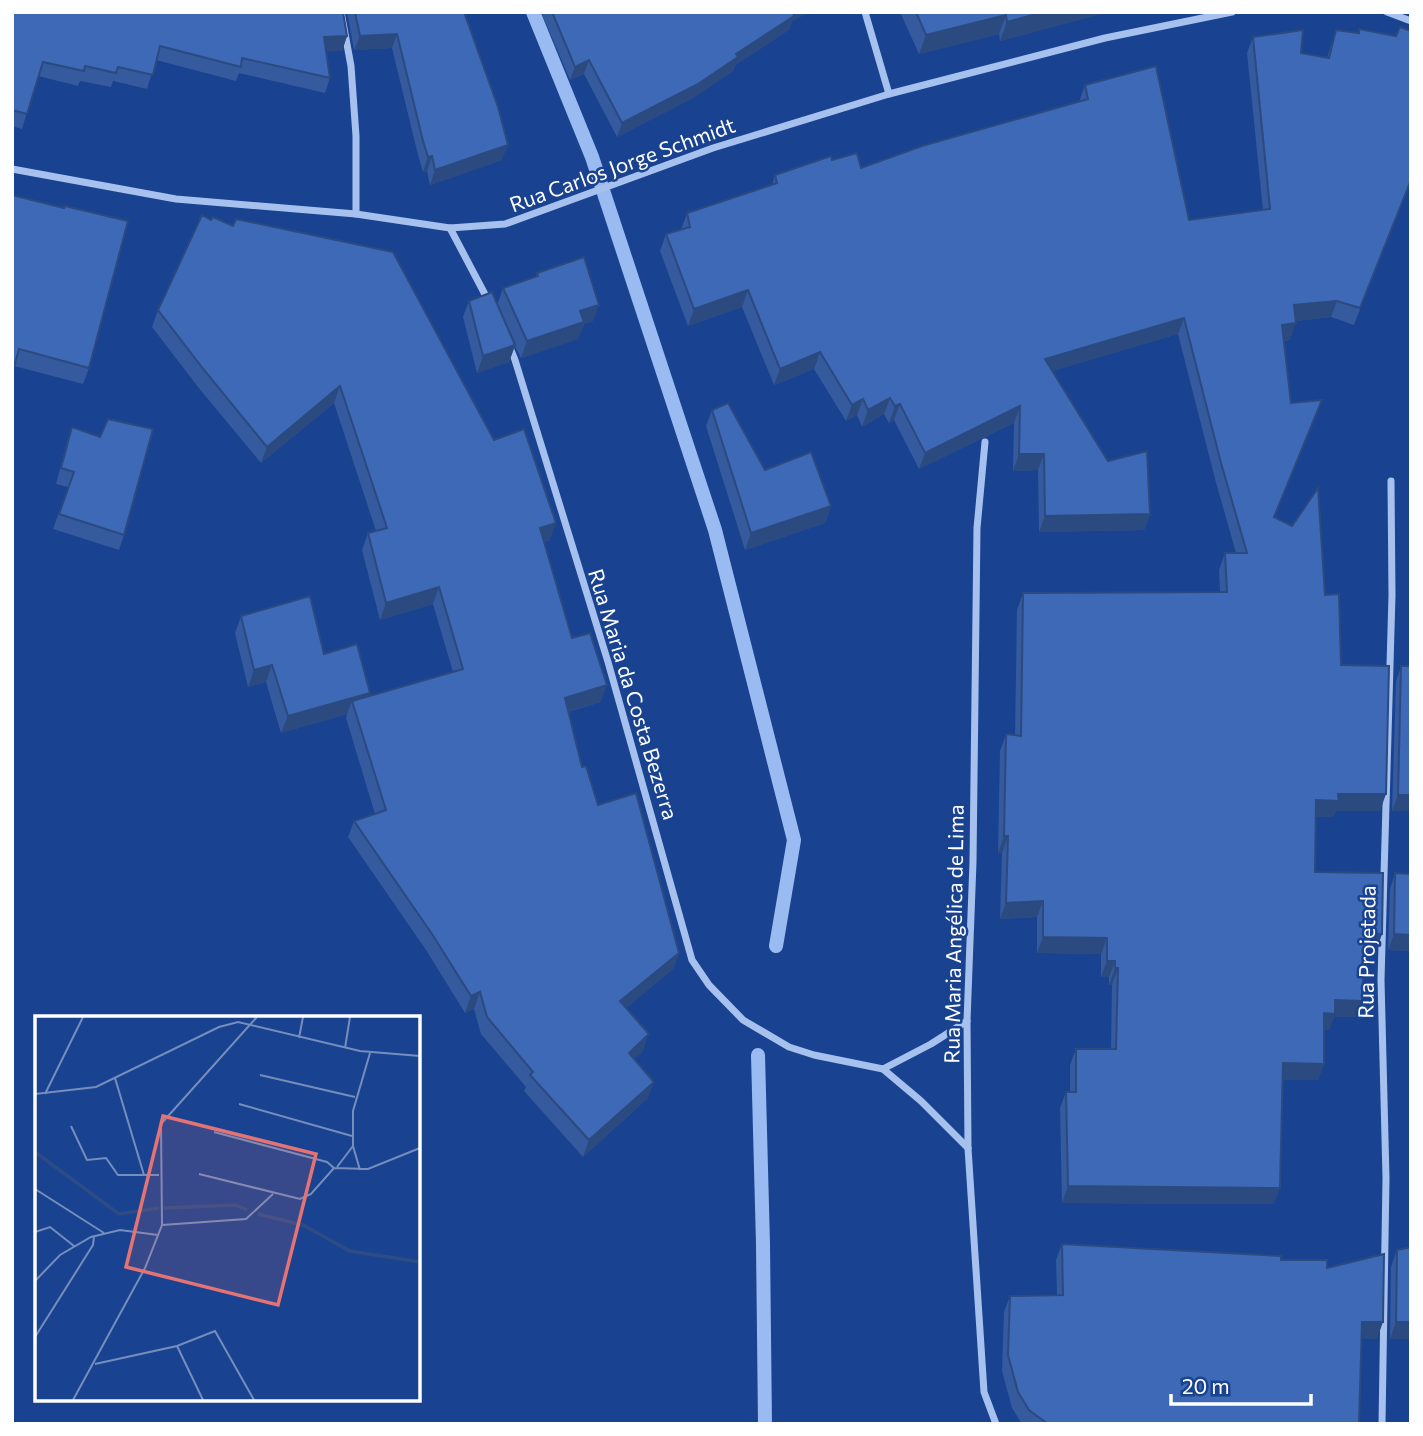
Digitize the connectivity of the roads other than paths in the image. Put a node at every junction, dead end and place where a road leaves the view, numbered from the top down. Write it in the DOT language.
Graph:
graph roads {
  1 [pos="341,12"];
  2 [pos="865,12"];
  3 [pos="1232,12"];
  4 [pos="1387,12"];
  5 [pos="1411,21"];
  6 [pos="889,94"];
  7 [pos="12,169"];
  8 [pos="356,214"];
  9 [pos="450,228"];
  10 [pos="493,311"];
  11 [pos="504,335"];
  12 [pos="985,442"];
  13 [pos="1391,481"];
  14 [pos="967,1021"];
  15 [pos="883,1069"];
  16 [pos="968,1148"];
  17 [pos="996,1424"];
  18 [pos="1382,1424"];
  1 -- 8 [label="street"];
  2 -- 6 [label="street"];
  3 -- 6 [label="street, Rua Carlos Jorge Schmidt"];
  4 -- 5 [label="street"];
  6 -- 9 [label="street, Rua Carlos Jorge Schmidt"];
  7 -- 8 [label="street, Rua Carlos Jorge Schmidt"];
  8 -- 9 [label="street, Rua Carlos Jorge Schmidt"];
  9 -- 10 [label="street"];
  11 -- 15 [label="street, Rua Maria da Costa Bezerra"];
  12 -- 14 [label="street, Rua Maria Angélica de Lima"];
  13 -- 18 [label="street, Rua Projetada"];
  14 -- 15 [label="street"];
  14 -- 16 [label="street, Rua Maria Angélica de Lima"];
  15 -- 16 [label="street, Rua Maria da Costa Bezerra"];
  16 -- 17 [label="street, Rua Maria Angélica de Lima"];
}
